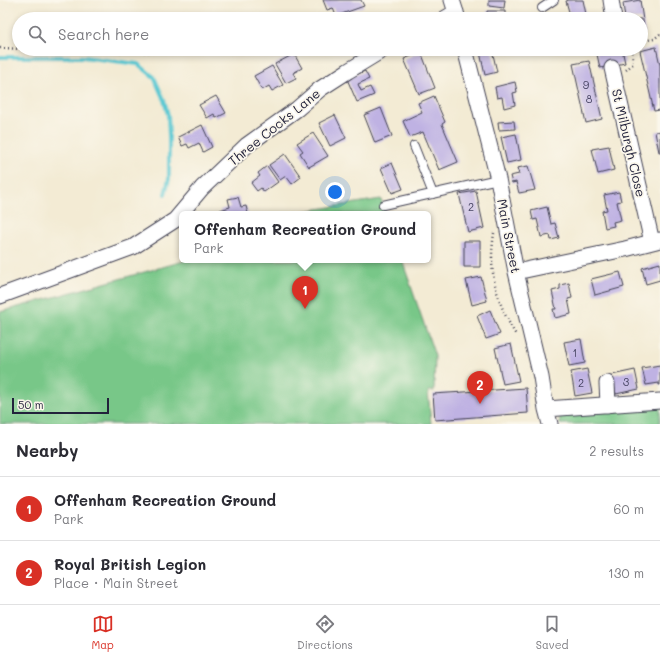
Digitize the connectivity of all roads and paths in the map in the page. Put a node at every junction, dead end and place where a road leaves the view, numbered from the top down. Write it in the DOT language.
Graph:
graph roads {
  1 [pos="554,0"];
  2 [pos="611,0"];
  3 [pos="542,8"];
  4 [pos="613,12"];
  5 [pos="660,34"];
  6 [pos="648,40"];
  7 [pos="0,48"];
  8 [pos="12,48"];
  9 [pos="373,56"];
  10 [pos="467,56"];
  11 [pos="632,56"];
  12 [pos="613,73"];
  13 [pos="414,146"];
  14 [pos="498,179"];
  15 [pos="432,194"];
  16 [pos="383,205"];
  17 [pos="183,211"];
  18 [pos="179,215"];
  19 [pos="656,241"];
  20 [pos="516,272"];
  21 [pos="0,296"];
  22 [pos="606,383"];
  23 [pos="660,401"];
  24 [pos="608,405"];
  25 [pos="546,409"];
  26 [pos="550,424"];
  27 [pos="642,424"];
  28 [pos="646,424"];
  1 -- 3 [label="lane"];
  2 -- 4 [label="street"];
  5 -- 6 [label="path"];
  7 -- 8 [label="path"];
  9 -- 17 [label="street, Three Cocks Lane"];
  10 -- 14 [label="street, Main Street"];
  11 -- 12 [label="path"];
  12 -- 19 [label="street, St Milburgh Close"];
  13 -- 15 [label="lane"];
  14 -- 15 [label="lane"];
  14 -- 20 [label="street, Main Street"];
  15 -- 16 [label="lane"];
  18 -- 21 [label="street, Three Cocks Lane"];
  19 -- 20 [label="street, St Milburgh Close"];
  20 -- 25 [label="street, Main Street"];
  22 -- 24 [label="street"];
  23 -- 24 [label="street"];
  24 -- 25 [label="street"];
  25 -- 26 [label="street, Main Street"];
  27 -- 28 [label="path"];
}
